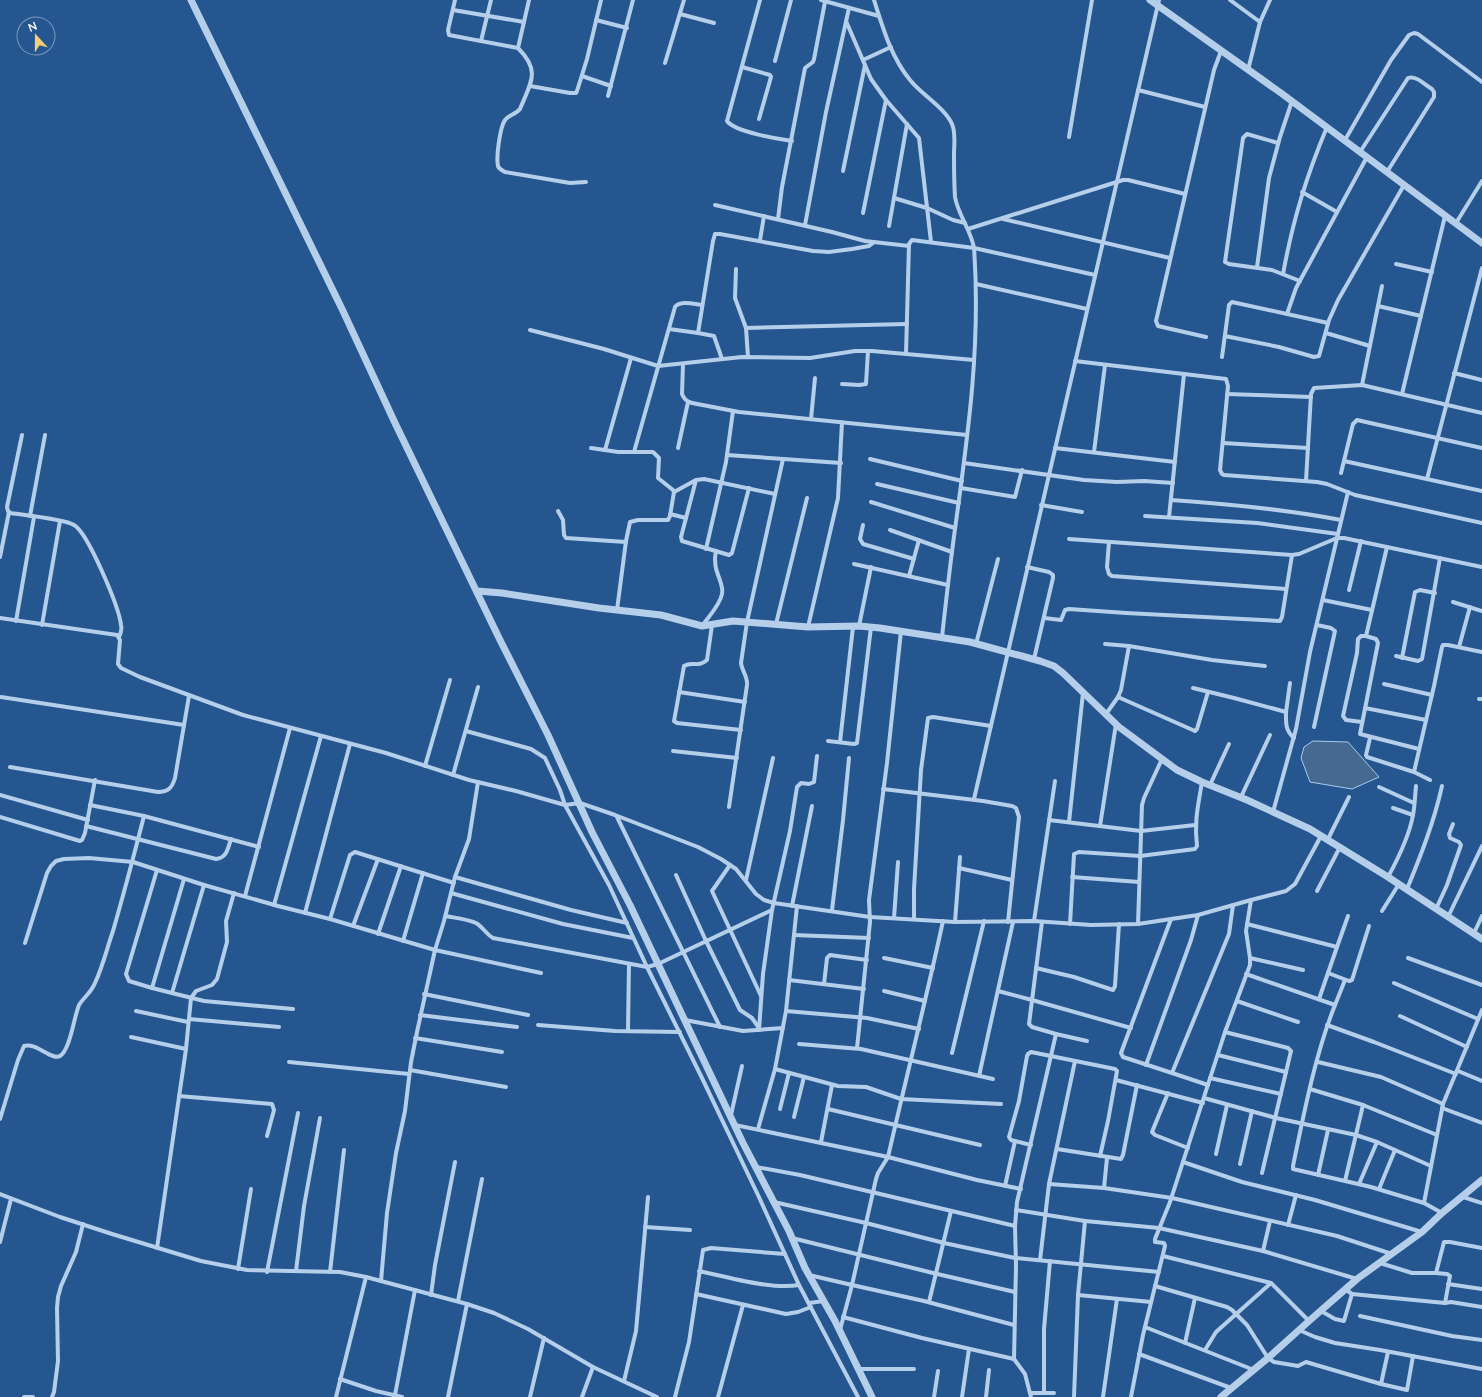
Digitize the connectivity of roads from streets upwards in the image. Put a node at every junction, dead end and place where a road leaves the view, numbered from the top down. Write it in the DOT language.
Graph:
graph roads {
  1 [pos="191,0"];
  2 [pos="455,0"];
  3 [pos="491,0"];
  4 [pos="529,0"];
  5 [pos="601,0"];
  6 [pos="634,0"];
  7 [pos="684,0"];
  8 [pos="760,0"];
  9 [pos="791,0"];
  10 [pos="874,0"];
  11 [pos="1092,0"];
  12 [pos="1150,0"];
  13 [pos="1230,0"];
  14 [pos="1270,0"];
  15 [pos="823,1"];
  16 [pos="1158,2"];
  17 [pos="849,8"];
  18 [pos="452,10"];
  19 [pos="680,14"];
  20 [pos="487,15"];
  21 [pos="879,16"];
  22 [pos="596,20"];
  23 [pos="846,21"];
  24 [pos="524,22"];
  25 [pos="1260,22"];
  26 [pos="714,23"];
  27 [pos="627,28"];
  28 [pos="481,42"];
  29 [pos="891,47"];
  30 [pos="518,48"];
  31 [pos="1221,51"];
  32 [pos="863,60"];
  33 [pos="775,61"];
  34 [pos="666,63"];
  35 [pos="865,65"];
  36 [pos="742,67"];
  37 [pos="1248,70"];
  38 [pos="582,76"];
  39 [pos="1482,82"];
  40 [pos="530,86"];
  41 [pos="611,86"];
  42 [pos="1138,90"];
  43 [pos="608,96"];
  44 [pos="886,100"];
  45 [pos="1292,101"];
  46 [pos="1205,108"];
  47 [pos="759,119"];
  48 [pos="907,124"];
  49 [pos="1327,127"];
  50 [pos="1069,137"];
  51 [pos="1345,140"];
  52 [pos="792,141"];
  53 [pos="1278,143"];
  54 [pos="1360,152"];
  55 [pos="1367,157"];
  56 [pos="842,171"];
  57 [pos="1386,172"];
  58 [pos="1482,181"];
  59 [pos="586,182"];
  60 [pos="1116,182"];
  61 [pos="1404,185"];
  62 [pos="1302,192"];
  63 [pos="1185,194"];
  64 [pos="894,198"];
  65 [pos="715,205"];
  66 [pos="927,208"];
  67 [pos="1337,212"];
  68 [pos="864,213"];
  69 [pos="764,216"];
  70 [pos="1446,216"];
  71 [pos="1002,218"];
  72 [pos="778,219"];
  73 [pos="965,223"];
  74 [pos="1456,223"];
  75 [pos="805,225"];
  76 [pos="889,226"];
  77 [pos="968,229"];
  78 [pos="760,240"];
  79 [pos="931,242"];
  80 [pos="873,243"];
  81 [pos="1102,243"];
  82 [pos="1482,243"];
  83 [pos="909,246"];
  84 [pos="974,248"];
  85 [pos="1170,258"];
  86 [pos="1396,264"];
  87 [pos="1257,267"];
  88 [pos="1482,268"];
  89 [pos="736,269"];
  90 [pos="1432,272"];
  91 [pos="1283,274"];
  92 [pos="1095,275"];
  93 [pos="1300,281"];
  94 [pos="976,284"];
  95 [pos="1382,286"];
  96 [pos="702,305"];
  97 [pos="1378,306"];
  98 [pos="1087,309"];
  99 [pos="1287,314"];
  100 [pos="1421,316"];
  101 [pos="1328,323"];
  102 [pos="907,324"];
  103 [pos="746,328"];
  104 [pos="669,329"];
  105 [pos="530,330"];
  106 [pos="698,333"];
  107 [pos="1326,334"];
  108 [pos="1225,336"];
  109 [pos="1206,337"];
  110 [pos="1370,346"];
  111 [pos="868,351"];
  112 [pos="906,354"];
  113 [pos="748,357"];
  114 [pos="630,358"];
  115 [pos="1222,358"];
  116 [pos="722,359"];
  117 [pos="974,360"];
  118 [pos="1075,361"];
  119 [pos="683,364"];
  120 [pos="1105,365"];
  121 [pos="658,366"];
  122 [pos="1454,373"];
  123 [pos="1184,374"];
  124 [pos="815,378"];
  125 [pos="1482,380"];
  126 [pos="842,384"];
  127 [pos="1362,385"];
  128 [pos="1227,394"];
  129 [pos="1402,394"];
  130 [pos="1311,397"];
  131 [pos="688,402"];
  132 [pos="1446,404"];
  133 [pos="733,411"];
  134 [pos="1482,413"];
  135 [pos="811,419"];
  136 [pos="842,422"];
  137 [pos="22,435"];
  138 [pos="45,435"];
  139 [pos="967,435"];
  140 [pos="1437,438"];
  141 [pos="1223,443"];
  142 [pos="591,448"];
  143 [pos="678,448"];
  144 [pos="1055,448"];
  145 [pos="1308,448"];
  146 [pos="1482,448"];
  147 [pos="605,450"];
  148 [pos="634,452"];
  149 [pos="1094,452"];
  150 [pos="727,455"];
  151 [pos="782,459"];
  152 [pos="870,459"];
  153 [pos="1344,461"];
  154 [pos="1175,462"];
  155 [pos="841,463"];
  156 [pos="964,463"];
  157 [pos="1022,470"];
  158 [pos="1341,473"];
  159 [pos="1049,474"];
  160 [pos="696,480"];
  161 [pos="1427,480"];
  162 [pos="962,481"];
  163 [pos="1306,481"];
  164 [pos="721,482"];
  165 [pos="1173,483"];
  166 [pos="877,484"];
  167 [pos="749,488"];
  168 [pos="961,488"];
  169 [pos="1482,491"];
  170 [pos="674,492"];
  171 [pos="1348,492"];
  172 [pos="775,494"];
  173 [pos="807,498"];
  174 [pos="1171,500"];
  175 [pos="871,502"];
  176 [pos="959,503"];
  177 [pos="1041,505"];
  178 [pos="558,511"];
  179 [pos="9,512"];
  180 [pos="1082,512"];
  181 [pos="670,514"];
  182 [pos="32,516"];
  183 [pos="1145,516"];
  184 [pos="1170,517"];
  185 [pos="686,518"];
  186 [pos="1341,520"];
  187 [pos="60,521"];
  188 [pos="1482,523"];
  189 [pos="863,525"];
  190 [pos="955,528"];
  191 [pos="890,530"];
  192 [pos="1338,536"];
  193 [pos="1069,539"];
  194 [pos="919,540"];
  195 [pos="1361,541"];
  196 [pos="626,542"];
  197 [pos="1109,542"];
  198 [pos="1387,547"];
  199 [pos="706,549"];
  200 [pos="716,551"];
  201 [pos="952,552"];
  202 [pos="1292,555"];
  203 [pos="0,557"];
  204 [pos="1440,558"];
  205 [pos="914,559"];
  206 [pos="998,559"];
  207 [pos="854,564"];
  208 [pos="871,567"];
  209 [pos="1482,567"];
  210 [pos="1027,568"];
  211 [pos="909,576"];
  212 [pos="948,585"];
  213 [pos="1286,589"];
  214 [pos="1350,590"];
  215 [pos="477,591"];
  216 [pos="1434,593"];
  217 [pos="1323,600"];
  218 [pos="1453,602"];
  219 [pos="1470,607"];
  220 [pos="617,610"];
  221 [pos="1372,610"];
  222 [pos="1482,610"];
  223 [pos="0,618"];
  224 [pos="1044,618"];
  225 [pos="16,621"];
  226 [pos="747,622"];
  227 [pos="776,624"];
  228 [pos="42,625"];
  229 [pos="712,625"];
  230 [pos="1317,625"];
  231 [pos="702,626"];
  232 [pos="856,626"];
  233 [pos="808,627"];
  234 [pos="871,627"];
  235 [pos="901,631"];
  236 [pos="1366,636"];
  237 [pos="119,637"];
  238 [pos="942,637"];
  239 [pos="976,644"];
  240 [pos="1105,644"];
  241 [pos="1129,646"];
  242 [pos="1459,647"];
  243 [pos="1009,652"];
  244 [pos="1482,652"];
  245 [pos="1396,656"];
  246 [pos="1402,658"];
  247 [pos="1034,659"];
  248 [pos="1265,666"];
  249 [pos="450,680"];
  250 [pos="1290,682"];
  251 [pos="1384,684"];
  252 [pos="478,687"];
  253 [pos="1192,688"];
  254 [pos="679,692"];
  255 [pos="1208,692"];
  256 [pos="1083,693"];
  257 [pos="1432,695"];
  258 [pos="189,696"];
  259 [pos="1,697"];
  260 [pos="1118,697"];
  261 [pos="745,702"];
  262 [pos="1365,708"];
  263 [pos="1286,712"];
  264 [pos="1106,714"];
  265 [pos="1426,720"];
  266 [pos="1362,722"];
  267 [pos="1116,723"];
  268 [pos="184,725"];
  269 [pos="991,726"];
  270 [pos="1314,727"];
  271 [pos="290,728"];
  272 [pos="741,730"];
  273 [pos="466,731"];
  274 [pos="1270,735"];
  275 [pos="322,736"];
  276 [pos="1294,738"];
  277 [pos="1370,738"];
  278 [pos="828,741"];
  279 [pos="840,742"];
  280 [pos="350,744"];
  281 [pos="1229,744"];
  282 [pos="1419,749"];
  283 [pos="673,751"];
  284 [pos="817,756"];
  285 [pos="737,758"];
  286 [pos="773,758"];
  287 [pos="849,758"];
  288 [pos="1162,759"];
  289 [pos="425,766"];
  290 [pos="10,767"];
  291 [pos="1414,772"];
  292 [pos="453,775"];
  293 [pos="95,780"];
  294 [pos="1430,780"];
  295 [pos="1055,781"];
  296 [pos="478,782"];
  297 [pos="1202,782"];
  298 [pos="1210,785"];
  299 [pos="1416,786"];
  300 [pos="1442,786"];
  301 [pos="1379,787"];
  302 [pos="883,789"];
  303 [pos="919,793"];
  304 [pos="0,795"];
  305 [pos="1241,797"];
  306 [pos="1349,797"];
  307 [pos="974,800"];
  308 [pos="1414,802"];
  309 [pos="578,803"];
  310 [pos="90,805"];
  311 [pos="567,805"];
  312 [pos="812,806"];
  313 [pos="729,807"];
  314 [pos="1393,808"];
  315 [pos="1273,812"];
  316 [pos="1413,815"];
  317 [pos="144,816"];
  318 [pos="617,816"];
  319 [pos="0,817"];
  320 [pos="88,820"];
  321 [pos="1049,820"];
  322 [pos="1069,822"];
  323 [pos="1453,824"];
  324 [pos="1195,825"];
  325 [pos="86,826"];
  326 [pos="1100,826"];
  327 [pos="1141,831"];
  328 [pos="1325,837"];
  329 [pos="231,839"];
  330 [pos="138,840"];
  331 [pos="1482,846"];
  332 [pos="259,847"];
  333 [pos="1340,847"];
  334 [pos="1140,856"];
  335 [pos="960,857"];
  336 [pos="378,859"];
  337 [pos="133,862"];
  338 [pos="898,862"];
  339 [pos="730,865"];
  340 [pos="401,866"];
  341 [pos="959,868"];
  342 [pos="157,870"];
  343 [pos="423,873"];
  344 [pos="676,875"];
  345 [pos="455,877"];
  346 [pos="1072,877"];
  347 [pos="1388,877"];
  348 [pos="184,879"];
  349 [pos="746,880"];
  350 [pos="1012,880"];
  351 [pos="1139,882"];
  352 [pos="454,883"];
  353 [pos="1399,884"];
  354 [pos="204,885"];
  355 [pos="1407,889"];
  356 [pos="1317,891"];
  357 [pos="234,893"];
  358 [pos="451,893"];
  359 [pos="245,896"];
  360 [pos="1251,900"];
  361 [pos="774,903"];
  362 [pos="274,905"];
  363 [pos="1233,905"];
  364 [pos="792,906"];
  365 [pos="797,906"];
  366 [pos="1436,909"];
  367 [pos="772,910"];
  368 [pos="832,910"];
  369 [pos="1382,911"];
  370 [pos="305,913"];
  371 [pos="1198,915"];
  372 [pos="446,916"];
  373 [pos="870,916"];
  374 [pos="1348,916"];
  375 [pos="1482,916"];
  376 [pos="1448,917"];
  377 [pos="894,918"];
  378 [pos="330,919"];
  379 [pos="914,919"];
  380 [pos="1171,920"];
  381 [pos="943,921"];
  382 [pos="984,921"];
  383 [pos="955,922"];
  384 [pos="1008,922"];
  385 [pos="1013,922"];
  386 [pos="1034,922"];
  387 [pos="1042,922"];
  388 [pos="627,923"];
  389 [pos="1070,924"];
  390 [pos="1119,924"];
  391 [pos="1138,924"];
  392 [pos="1247,924"];
  393 [pos="353,926"];
  394 [pos="1369,926"];
  395 [pos="730,930"];
  396 [pos="1474,933"];
  397 [pos="378,934"];
  398 [pos="794,935"];
  399 [pos="633,938"];
  400 [pos="869,938"];
  401 [pos="1482,939"];
  402 [pos="403,941"];
  403 [pos="706,941"];
  404 [pos="25,943"];
  405 [pos="1337,946"];
  406 [pos="435,950"];
  407 [pos="683,952"];
  408 [pos="884,958"];
  409 [pos="1250,958"];
  410 [pos="1408,958"];
  411 [pos="867,960"];
  412 [pos="629,964"];
  413 [pos="656,965"];
  414 [pos="648,967"];
  415 [pos="933,968"];
  416 [pos="1036,968"];
  417 [pos="1303,970"];
  418 [pos="541,973"];
  419 [pos="1328,973"];
  420 [pos="1246,974"];
  421 [pos="789,980"];
  422 [pos="1345,980"];
  423 [pos="1394,983"];
  424 [pos="824,984"];
  425 [pos="1482,985"];
  426 [pos="152,988"];
  427 [pos="864,989"];
  428 [pos="884,991"];
  429 [pos="998,991"];
  430 [pos="172,993"];
  431 [pos="424,994"];
  432 [pos="762,997"];
  433 [pos="191,998"];
  434 [pos="1032,1000"];
  435 [pos="1319,1000"];
  436 [pos="925,1001"];
  437 [pos="1237,1001"];
  438 [pos="1336,1005"];
  439 [pos="292,1009"];
  440 [pos="1482,1010"];
  441 [pos="136,1011"];
  442 [pos="786,1011"];
  443 [pos="420,1015"];
  444 [pos="528,1015"];
  445 [pos="1400,1016"];
  446 [pos="861,1018"];
  447 [pos="1478,1019"];
  448 [pos="684,1020"];
  449 [pos="189,1021"];
  450 [pos="1298,1022"];
  451 [pos="538,1025"];
  452 [pos="1327,1025"];
  453 [pos="279,1027"];
  454 [pos="517,1027"];
  455 [pos="720,1027"];
  456 [pos="783,1028"];
  457 [pos="1131,1028"];
  458 [pos="759,1029"];
  459 [pos="919,1029"];
  460 [pos="628,1031"];
  461 [pos="680,1032"];
  462 [pos="1226,1032"];
  463 [pos="1056,1034"];
  464 [pos="130,1037"];
  465 [pos="416,1038"];
  466 [pos="1088,1041"];
  467 [pos="799,1044"];
  468 [pos="1466,1047"];
  469 [pos="857,1048"];
  470 [pos="186,1049"];
  471 [pos="502,1052"];
  472 [pos="952,1053"];
  473 [pos="1218,1055"];
  474 [pos="1052,1056"];
  475 [pos="910,1060"];
  476 [pos="1075,1061"];
  477 [pos="289,1062"];
  478 [pos="1318,1062"];
  479 [pos="1146,1065"];
  480 [pos="742,1066"];
  481 [pos="775,1069"];
  482 [pos="410,1072"];
  483 [pos="1286,1072"];
  484 [pos="789,1073"];
  485 [pos="1172,1073"];
  486 [pos="1457,1073"];
  487 [pos="979,1076"];
  488 [pos="804,1077"];
  489 [pos="1210,1078"];
  490 [pos="993,1079"];
  491 [pos="1116,1080"];
  492 [pos="1482,1081"];
  493 [pos="832,1085"];
  494 [pos="1136,1085"];
  495 [pos="1208,1085"];
  496 [pos="506,1087"];
  497 [pos="1310,1089"];
  498 [pos="1168,1093"];
  499 [pos="1281,1094"];
  500 [pos="179,1096"];
  501 [pos="901,1099"];
  502 [pos="1204,1100"];
  503 [pos="1001,1104"];
  504 [pos="1227,1104"];
  505 [pos="1363,1105"];
  506 [pos="1443,1106"];
  507 [pos="780,1109"];
  508 [pos="828,1109"];
  509 [pos="1252,1112"];
  510 [pos="298,1113"];
  511 [pos="794,1117"];
  512 [pos="320,1118"];
  513 [pos="1276,1118"];
  514 [pos="0,1119"];
  515 [pos="732,1120"];
  516 [pos="723,1121"];
  517 [pos="1482,1123"];
  518 [pos="1302,1124"];
  519 [pos="895,1126"];
  520 [pos="758,1130"];
  521 [pos="1328,1130"];
  522 [pos="1356,1135"];
  523 [pos="1437,1135"];
  524 [pos="267,1136"];
  525 [pos="1015,1141"];
  526 [pos="821,1142"];
  527 [pos="1377,1142"];
  528 [pos="1031,1144"];
  529 [pos="980,1145"];
  530 [pos="1188,1148"];
  531 [pos="1057,1149"];
  532 [pos="344,1150"];
  533 [pos="1395,1150"];
  534 [pos="1216,1154"];
  535 [pos="1100,1156"];
  536 [pos="888,1157"];
  537 [pos="1107,1158"];
  538 [pos="455,1162"];
  539 [pos="1183,1162"];
  540 [pos="1240,1164"];
  541 [pos="1431,1166"];
  542 [pos="756,1167"];
  543 [pos="1262,1173"];
  544 [pos="1318,1174"];
  545 [pos="482,1179"];
  546 [pos="1345,1180"];
  547 [pos="1482,1180"];
  548 [pos="1049,1184"];
  549 [pos="1359,1184"];
  550 [pos="1005,1186"];
  551 [pos="1104,1188"];
  552 [pos="251,1189"];
  553 [pos="1021,1189"];
  554 [pos="1379,1189"];
  555 [pos="873,1192"];
  556 [pos="0,1194"];
  557 [pos="1296,1195"];
  558 [pos="648,1197"];
  559 [pos="1463,1197"];
  560 [pos="1172,1198"];
  561 [pos="11,1199"];
  562 [pos="774,1202"];
  563 [pos="1424,1203"];
  564 [pos="1482,1203"];
  565 [pos="1016,1210"];
  566 [pos="951,1211"];
  567 [pos="1442,1213"];
  568 [pos="1045,1214"];
  569 [pos="1085,1221"];
  570 [pos="1270,1221"];
  571 [pos="866,1223"];
  572 [pos="83,1224"];
  573 [pos="1288,1225"];
  574 [pos="1015,1226"];
  575 [pos="645,1227"];
  576 [pos="1159,1228"];
  577 [pos="690,1230"];
  578 [pos="1422,1232"];
  579 [pos="792,1238"];
  580 [pos="0,1242"];
  581 [pos="944,1243"];
  582 [pos="157,1248"];
  583 [pos="1482,1248"];
  584 [pos="1263,1251"];
  585 [pos="785,1254"];
  586 [pos="858,1254"];
  587 [pos="1393,1254"];
  588 [pos="1163,1256"];
  589 [pos="1015,1258"];
  590 [pos="1040,1260"];
  591 [pos="1050,1261"];
  592 [pos="1380,1263"];
  593 [pos="1080,1265"];
  594 [pos="238,1269"];
  595 [pos="296,1271"];
  596 [pos="267,1272"];
  597 [pos="330,1272"];
  598 [pos="699,1272"];
  599 [pos="1159,1272"];
  600 [pos="1436,1273"];
  601 [pos="936,1274"];
  602 [pos="810,1275"];
  603 [pos="366,1277"];
  604 [pos="1357,1279"];
  605 [pos="381,1281"];
  606 [pos="1271,1283"];
  607 [pos="1448,1284"];
  608 [pos="852,1285"];
  609 [pos="799,1286"];
  610 [pos="1155,1286"];
  611 [pos="1345,1289"];
  612 [pos="1482,1289"];
  613 [pos="415,1290"];
  614 [pos="1015,1292"];
  615 [pos="696,1294"];
  616 [pos="1352,1294"];
  617 [pos="432,1295"];
  618 [pos="1078,1295"];
  619 [pos="1195,1298"];
  620 [pos="1117,1299"];
  621 [pos="458,1301"];
  622 [pos="822,1301"];
  623 [pos="929,1302"];
  624 [pos="1151,1302"];
  625 [pos="1445,1303"];
  626 [pos="467,1304"];
  627 [pos="743,1305"];
  628 [pos="810,1305"];
  629 [pos="1482,1307"];
  630 [pos="1320,1311"];
  631 [pos="1237,1315"];
  632 [pos="1360,1316"];
  633 [pos="844,1317"];
  634 [pos="1308,1321"];
  635 [pos="1014,1325"];
  636 [pos="1145,1328"];
  637 [pos="1299,1330"];
  638 [pos="840,1331"];
  639 [pos="544,1338"];
  640 [pos="1482,1340"];
  641 [pos="1185,1343"];
  642 [pos="969,1348"];
  643 [pos="1205,1350"];
  644 [pos="1388,1352"];
  645 [pos="1139,1354"];
  646 [pos="1413,1356"];
  647 [pos="1014,1358"];
  648 [pos="1268,1358"];
  649 [pos="593,1367"];
  650 [pos="858,1369"];
  651 [pos="914,1369"];
  652 [pos="1482,1369"];
  653 [pos="989,1370"];
  654 [pos="1255,1370"];
  655 [pos="938,1371"];
  656 [pos="340,1379"];
  657 [pos="624,1381"];
  658 [pos="1381,1384"];
  659 [pos="1232,1388"];
  660 [pos="1407,1390"];
  661 [pos="376,1391"];
  662 [pos="1044,1393"];
  663 [pos="1054,1393"];
  664 [pos="395,1395"];
  665 [pos="1030,1395"];
  666 [pos="24,1397"];
  667 [pos="33,1397"];
  668 [pos="52,1397"];
  669 [pos="336,1397"];
  670 [pos="374,1397"];
  671 [pos="402,1397"];
  672 [pos="448,1397"];
  673 [pos="530,1397"];
  674 [pos="582,1397"];
  675 [pos="657,1397"];
  676 [pos="674,1397"];
  677 [pos="718,1397"];
  678 [pos="858,1397"];
  679 [pos="872,1397"];
  680 [pos="934,1397"];
  681 [pos="962,1397"];
  682 [pos="986,1397"];
  683 [pos="1074,1397"];
  684 [pos="1102,1397"];
  685 [pos="1131,1397"];
  686 [pos="1222,1397"];
  687 [pos="1405,1397"];
  1 -- 215 [label="street"];
  2 -- 18 [label="street"];
  3 -- 20 [label="street"];
  4 -- 24 [label="street"];
  5 -- 22 [label="street"];
  6 -- 27 [label="street"];
  7 -- 19 [label="street"];
  8 -- 36 [label="street"];
  9 -- 33 [label="street"];
  10 -- 21 [label="street"];
  11 -- 50 [label="street"];
  12 -- 16 [label="street"];
  13 -- 25 [label="street"];
  14 -- 25 [label="street"];
  15 -- 17 [label="street"];
  15 -- 52 [label="street"];
  16 -- 31 [label="street"];
  16 -- 42 [label="street"];
  17 -- 21 [label="street"];
  17 -- 23 [label="street"];
  18 -- 20 [label="street"];
  18 -- 28 [label="street"];
  19 -- 26 [label="street"];
  19 -- 34 [label="street"];
  20 -- 24 [label="street"];
  20 -- 28 [label="street"];
  21 -- 29 [label="street"];
  22 -- 27 [label="street"];
  22 -- 38 [label="street"];
  23 -- 32 [label="street"];
  23 -- 75 [label="street"];
  24 -- 30 [label="street"];
  25 -- 37 [label="street"];
  27 -- 41 [label="street"];
  28 -- 30 [label="street"];
  29 -- 32 [label="street"];
  29 -- 73 [label="street"];
  30 -- 40 [label="street"];
  31 -- 37 [label="street"];
  31 -- 46 [label="street"];
  32 -- 35 [label="street"];
  35 -- 44 [label="street"];
  35 -- 56 [label="street"];
  36 -- 47 [label="street"];
  36 -- 52 [label="street"];
  37 -- 45 [label="street"];
  38 -- 40 [label="street"];
  38 -- 41 [label="street"];
  39 -- 51 [label="street"];
  40 -- 59 [label="street"];
  41 -- 43 [label="street"];
  42 -- 46 [label="street"];
  42 -- 60 [label="street"];
  44 -- 48 [label="street"];
  44 -- 68 [label="street"];
  45 -- 49 [label="street"];
  45 -- 53 [label="street"];
  46 -- 63 [label="street"];
  48 -- 64 [label="street"];
  48 -- 66 [label="street"];
  49 -- 51 [label="street"];
  49 -- 62 [label="street"];
  51 -- 54 [label="street"];
  52 -- 72 [label="street"];
  53 -- 87 [label="street"];
  53 -- 87 [label="street"];
  54 -- 55 [label="street"];
  54 -- 57 [label="street"];
  55 -- 57 [label="street"];
  55 -- 67 [label="street"];
  57 -- 61 [label="street"];
  58 -- 74 [label="street"];
  60 -- 63 [label="street"];
  60 -- 71 [label="street"];
  60 -- 81 [label="street"];
  61 -- 70 [label="street"];
  61 -- 101 [label="street"];
  62 -- 67 [label="street"];
  62 -- 91 [label="street"];
  63 -- 85 [label="street"];
  64 -- 66 [label="street"];
  64 -- 76 [label="street"];
  65 -- 69 [label="street"];
  66 -- 73 [label="street"];
  66 -- 79 [label="street"];
  67 -- 93 [label="street"];
  69 -- 72 [label="street"];
  69 -- 78 [label="street"];
  70 -- 74 [label="street"];
  70 -- 90 [label="street"];
  71 -- 77 [label="street"];
  71 -- 81 [label="street"];
  72 -- 75 [label="street"];
  73 -- 77 [label="street"];
  74 -- 82 [label="street"];
  75 -- 80 [label="street"];
  77 -- 84 [label="street"];
  78 -- 80 [label="street"];
  78 -- 96 [label="street"];
  79 -- 83 [label="street"];
  79 -- 84 [label="street"];
  80 -- 83 [label="street"];
  81 -- 85 [label="street"];
  81 -- 92 [label="street"];
  83 -- 102 [label="street"];
  84 -- 92 [label="street"];
  84 -- 94 [label="street"];
  85 -- 109 [label="street"];
  86 -- 90 [label="street"];
  87 -- 91 [label="street"];
  88 -- 122 [label="street"];
  89 -- 103 [label="street"];
  90 -- 100 [label="street"];
  91 -- 93 [label="street"];
  92 -- 98 [label="street"];
  93 -- 99 [label="street"];
  94 -- 98 [label="street"];
  94 -- 117 [label="street"];
  95 -- 97 [label="street"];
  96 -- 104 [label="street"];
  96 -- 106 [label="street"];
  97 -- 100 [label="street"];
  97 -- 110 [label="street"];
  98 -- 118 [label="street"];
  99 -- 101 [label="street"];
  99 -- 108 [label="street"];
  100 -- 129 [label="street"];
  101 -- 107 [label="street"];
  102 -- 103 [label="street"];
  102 -- 112 [label="street"];
  103 -- 113 [label="street"];
  104 -- 106 [label="street"];
  104 -- 121 [label="street"];
  105 -- 114 [label="street"];
  106 -- 116 [label="street"];
  107 -- 108 [label="street"];
  107 -- 110 [label="street"];
  108 -- 115 [label="street"];
  110 -- 127 [label="street"];
  111 -- 112 [label="street"];
  111 -- 113 [label="street"];
  111 -- 126 [label="street"];
  112 -- 117 [label="street"];
  113 -- 116 [label="street"];
  114 -- 121 [label="street"];
  114 -- 147 [label="street"];
  116 -- 119 [label="street"];
  117 -- 139 [label="street"];
  118 -- 120 [label="street"];
  118 -- 144 [label="street"];
  119 -- 121 [label="street"];
  119 -- 131 [label="street"];
  120 -- 123 [label="street"];
  120 -- 149 [label="street"];
  121 -- 148 [label="street"];
  122 -- 125 [label="street"];
  122 -- 132 [label="street"];
  123 -- 128 [label="street"];
  123 -- 154 [label="street"];
  124 -- 135 [label="street"];
  127 -- 129 [label="street"];
  127 -- 130 [label="street"];
  128 -- 130 [label="street"];
  128 -- 141 [label="street"];
  129 -- 132 [label="street"];
  130 -- 145 [label="street"];
  131 -- 133 [label="street"];
  131 -- 143 [label="street"];
  132 -- 134 [label="street"];
  132 -- 140 [label="street"];
  133 -- 135 [label="street"];
  133 -- 150 [label="street"];
  135 -- 136 [label="street"];
  136 -- 139 [label="street"];
  136 -- 155 [label="street"];
  137 -- 179 [label="street"];
  138 -- 182 [label="street"];
  139 -- 156 [label="street"];
  140 -- 146 [label="street"];
  140 -- 153 [label="street"];
  140 -- 161 [label="street"];
  141 -- 145 [label="street"];
  141 -- 163 [label="street"];
  142 -- 147 [label="street"];
  144 -- 149 [label="street"];
  144 -- 159 [label="street"];
  145 -- 163 [label="street"];
  147 -- 148 [label="street"];
  148 -- 170 [label="street"];
  149 -- 154 [label="street"];
  150 -- 151 [label="street"];
  150 -- 164 [label="street"];
  151 -- 155 [label="street"];
  151 -- 172 [label="street"];
  152 -- 162 [label="street"];
  153 -- 158 [label="street"];
  153 -- 161 [label="street"];
  154 -- 165 [label="street"];
  155 -- 233 [label="street"];
  156 -- 157 [label="street"];
  156 -- 162 [label="street"];
  157 -- 159 [label="street"];
  157 -- 168 [label="street"];
  159 -- 165 [label="street"];
  159 -- 177 [label="street"];
  160 -- 164 [label="street"];
  160 -- 170 [label="street"];
  160 -- 185 [label="street"];
  161 -- 169 [label="street"];
  162 -- 168 [label="street"];
  163 -- 171 [label="street"];
  164 -- 167 [label="street"];
  164 -- 199 [label="street"];
  165 -- 174 [label="street"];
  166 -- 176 [label="street"];
  167 -- 172 [label="street"];
  167 -- 200 [label="street"];
  168 -- 176 [label="street"];
  170 -- 181 [label="street"];
  171 -- 186 [label="street"];
  171 -- 188 [label="street"];
  172 -- 226 [label="street"];
  173 -- 227 [label="street"];
  174 -- 184 [label="street"];
  174 -- 186 [label="street"];
  175 -- 190 [label="street"];
  176 -- 190 [label="street"];
  177 -- 180 [label="street"];
  177 -- 210 [label="street"];
  178 -- 196 [label="street"];
  179 -- 182 [label="street"];
  179 -- 203 [label="street"];
  181 -- 185 [label="street"];
  181 -- 196 [label="street"];
  182 -- 187 [label="street"];
  182 -- 225 [label="street"];
  183 -- 184 [label="street"];
  184 -- 192 [label="street"];
  185 -- 199 [label="street"];
  186 -- 192 [label="street"];
  187 -- 228 [label="street"];
  187 -- 237 [label="street"];
  189 -- 205 [label="street"];
  190 -- 201 [label="street"];
  191 -- 194 [label="street"];
  192 -- 195 [label="street"];
  192 -- 202 [label="street"];
  192 -- 217 [label="street"];
  193 -- 197 [label="street"];
  194 -- 201 [label="street"];
  194 -- 205 [label="street"];
  195 -- 198 [label="street"];
  195 -- 214 [label="street"];
  196 -- 220 [label="street"];
  197 -- 202 [label="street"];
  197 -- 213 [label="street"];
  198 -- 204 [label="street"];
  198 -- 221 [label="street"];
  199 -- 200 [label="street"];
  200 -- 231 [label="street"];
  201 -- 212 [label="street"];
  202 -- 213 [label="street"];
  204 -- 209 [label="street"];
  204 -- 216 [label="street"];
  205 -- 211 [label="street"];
  206 -- 239 [label="street"];
  207 -- 208 [label="street"];
  208 -- 211 [label="street"];
  208 -- 232 [label="street"];
  210 -- 224 [label="street"];
  210 -- 243 [label="street"];
  211 -- 212 [label="street"];
  212 -- 238 [label="street"];
  213 -- 224 [label="street"];
  215 -- 220 [label="street"];
  215 -- 309 [label="street"];
  216 -- 246 [label="street"];
  216 -- 246 [label="street"];
  217 -- 221 [label="street"];
  217 -- 230 [label="street"];
  218 -- 219 [label="street"];
  219 -- 222 [label="street"];
  219 -- 242 [label="street"];
  220 -- 231 [label="street"];
  221 -- 236 [label="street"];
  223 -- 225 [label="street"];
  224 -- 247 [label="street"];
  225 -- 228 [label="street"];
  226 -- 227 [label="street"];
  226 -- 229 [label="street"];
  226 -- 261 [label="street"];
  227 -- 233 [label="street"];
  228 -- 237 [label="street"];
  229 -- 231 [label="street"];
  229 -- 254 [label="street"];
  230 -- 270 [label="street"];
  230 -- 276 [label="street"];
  232 -- 233 [label="street"];
  232 -- 234 [label="street"];
  232 -- 279 [label="street"];
  234 -- 235 [label="street"];
  234 -- 279 [label="street"];
  235 -- 238 [label="street"];
  235 -- 302 [label="street"];
  236 -- 262 [label="street"];
  236 -- 266 [label="street"];
  237 -- 258 [label="street"];
  238 -- 239 [label="street"];
  239 -- 243 [label="street"];
  240 -- 241 [label="street"];
  241 -- 248 [label="street"];
  241 -- 260 [label="street"];
  242 -- 244 [label="street"];
  242 -- 257 [label="street"];
  243 -- 247 [label="street"];
  243 -- 269 [label="street"];
  245 -- 246 [label="street"];
  247 -- 256 [label="street"];
  249 -- 289 [label="street"];
  250 -- 263 [label="street"];
  251 -- 257 [label="street"];
  252 -- 273 [label="street"];
  253 -- 255 [label="street"];
  254 -- 261 [label="street"];
  254 -- 272 [label="street"];
  255 -- 260 [label="street"];
  255 -- 263 [label="street"];
  256 -- 264 [label="street"];
  256 -- 322 [label="street"];
  257 -- 265 [label="street"];
  258 -- 268 [label="street"];
  258 -- 271 [label="street"];
  259 -- 268 [label="street"];
  260 -- 264 [label="street"];
  261 -- 272 [label="street"];
  262 -- 265 [label="street"];
  262 -- 266 [label="street"];
  263 -- 276 [label="street"];
  264 -- 267 [label="street"];
  265 -- 282 [label="street"];
  266 -- 277 [label="street"];
  267 -- 288 [label="street"];
  267 -- 326 [label="street"];
  268 -- 293 [label="street"];
  269 -- 303 [label="street"];
  269 -- 307 [label="street"];
  271 -- 275 [label="street"];
  271 -- 332 [label="street"];
  272 -- 285 [label="street"];
  273 -- 292 [label="street"];
  273 -- 311 [label="street"];
  274 -- 305 [label="street"];
  275 -- 280 [label="street"];
  275 -- 362 [label="street"];
  276 -- 315 [label="street"];
  277 -- 282 [label="street"];
  277 -- 291 [label="street"];
  278 -- 279 [label="street"];
  280 -- 289 [label="street"];
  280 -- 370 [label="street"];
  281 -- 298 [label="street"];
  282 -- 291 [label="street"];
  283 -- 285 [label="street"];
  284 -- 361 [label="street"];
  285 -- 313 [label="street"];
  286 -- 349 [label="street"];
  287 -- 368 [label="street"];
  288 -- 297 [label="street"];
  288 -- 327 [label="street"];
  289 -- 292 [label="street"];
  290 -- 293 [label="street"];
  291 -- 294 [label="street"];
  292 -- 296 [label="street"];
  293 -- 310 [label="street"];
  295 -- 321 [label="street"];
  296 -- 311 [label="street"];
  296 -- 345 [label="street"];
  297 -- 298 [label="street"];
  297 -- 324 [label="street"];
  298 -- 305 [label="street"];
  299 -- 308 [label="street"];
  300 -- 355 [label="street"];
  301 -- 308 [label="street"];
  302 -- 303 [label="street"];
  302 -- 373 [label="street"];
  303 -- 307 [label="street"];
  303 -- 379 [label="street"];
  304 -- 320 [label="street"];
  305 -- 315 [label="street"];
  306 -- 328 [label="street"];
  307 -- 350 [label="street"];
  308 -- 316 [label="street"];
  309 -- 311 [label="street"];
  309 -- 318 [label="street"];
  309 -- 413 [label="street"];
  310 -- 317 [label="street"];
  310 -- 320 [label="street"];
  311 -- 388 [label="street"];
  312 -- 364 [label="street"];
  314 -- 316 [label="street"];
  315 -- 328 [label="street"];
  316 -- 347 [label="street"];
  317 -- 329 [label="street"];
  317 -- 330 [label="street"];
  318 -- 339 [label="street"];
  318 -- 407 [label="street"];
  319 -- 325 [label="street"];
  320 -- 325 [label="street"];
  321 -- 322 [label="street"];
  321 -- 386 [label="street"];
  322 -- 326 [label="street"];
  323 -- 366 [label="street"];
  324 -- 327 [label="street"];
  324 -- 334 [label="street"];
  325 -- 330 [label="street"];
  326 -- 327 [label="street"];
  327 -- 334 [label="street"];
  328 -- 333 [label="street"];
  328 -- 360 [label="street"];
  329 -- 330 [label="street"];
  329 -- 332 [label="street"];
  330 -- 337 [label="street"];
  331 -- 376 [label="street"];
  332 -- 359 [label="street"];
  333 -- 347 [label="street"];
  333 -- 356 [label="street"];
  334 -- 346 [label="street"];
  334 -- 351 [label="street"];
  335 -- 341 [label="street"];
  336 -- 340 [label="street"];
  336 -- 378 [label="street"];
  336 -- 393 [label="street"];
  337 -- 342 [label="street"];
  337 -- 404 [label="street"];
  337 -- 514 [label="street"];
  338 -- 377 [label="street"];
  339 -- 349 [label="street"];
  339 -- 395 [label="street"];
  340 -- 343 [label="street"];
  340 -- 397 [label="street"];
  341 -- 350 [label="street"];
  341 -- 383 [label="street"];
  342 -- 348 [label="street"];
  342 -- 426 [label="street"];
  343 -- 352 [label="street"];
  343 -- 402 [label="street"];
  344 -- 403 [label="street"];
  345 -- 352 [label="street"];
  345 -- 388 [label="street"];
  346 -- 351 [label="street"];
  346 -- 389 [label="street"];
  347 -- 353 [label="street"];
  348 -- 354 [label="street"];
  348 -- 426 [label="street"];
  349 -- 361 [label="street"];
  350 -- 384 [label="street"];
  351 -- 391 [label="street"];
  352 -- 358 [label="street"];
  353 -- 355 [label="street"];
  353 -- 369 [label="street"];
  354 -- 357 [label="street"];
  354 -- 430 [label="street"];
  355 -- 366 [label="street"];
  357 -- 359 [label="street"];
  357 -- 433 [label="street"];
  358 -- 372 [label="street"];
  358 -- 399 [label="street"];
  359 -- 362 [label="street"];
  360 -- 363 [label="street"];
  360 -- 392 [label="street"];
  361 -- 364 [label="street"];
  361 -- 367 [label="street"];
  362 -- 370 [label="street"];
  363 -- 371 [label="street"];
  363 -- 485 [label="street"];
  364 -- 365 [label="street"];
  365 -- 368 [label="street"];
  365 -- 398 [label="street"];
  366 -- 376 [label="street"];
  367 -- 395 [label="street"];
  367 -- 432 [label="street"];
  368 -- 373 [label="street"];
  370 -- 378 [label="street"];
  371 -- 380 [label="street"];
  371 -- 479 [label="street"];
  372 -- 406 [label="street"];
  372 -- 412 [label="street"];
  373 -- 377 [label="street"];
  373 -- 400 [label="street"];
  374 -- 405 [label="street"];
  375 -- 396 [label="street"];
  376 -- 396 [label="street"];
  377 -- 379 [label="street"];
  378 -- 393 [label="street"];
  379 -- 381 [label="street"];
  380 -- 391 [label="street"];
  380 -- 457 [label="street"];
  381 -- 383 [label="street"];
  381 -- 415 [label="street"];
  382 -- 383 [label="street"];
  382 -- 384 [label="street"];
  382 -- 472 [label="street"];
  384 -- 385 [label="street"];
  385 -- 386 [label="street"];
  385 -- 429 [label="street"];
  386 -- 387 [label="street"];
  387 -- 389 [label="street"];
  387 -- 416 [label="street"];
  388 -- 399 [label="street"];
  389 -- 390 [label="street"];
  390 -- 391 [label="street"];
  390 -- 416 [label="street"];
  392 -- 405 [label="street"];
  392 -- 409 [label="street"];
  393 -- 397 [label="street"];
  394 -- 422 [label="street"];
  395 -- 403 [label="street"];
  395 -- 432 [label="street"];
  396 -- 401 [label="street"];
  397 -- 402 [label="street"];
  398 -- 400 [label="street"];
  398 -- 421 [label="street"];
  399 -- 414 [label="street"];
  400 -- 411 [label="street"];
  402 -- 406 [label="street"];
  403 -- 407 [label="street"];
  403 -- 458 [label="street"];
  405 -- 419 [label="street"];
  406 -- 418 [label="street"];
  406 -- 431 [label="street"];
  407 -- 413 [label="street"];
  407 -- 455 [label="street"];
  408 -- 415 [label="street"];
  409 -- 417 [label="street"];
  409 -- 420 [label="street"];
  410 -- 425 [label="street"];
  411 -- 424 [label="street"];
  411 -- 427 [label="street"];
  412 -- 414 [label="street"];
  412 -- 460 [label="street"];
  413 -- 414 [label="street"];
  413 -- 448 [label="street"];
  414 -- 461 [label="street"];
  415 -- 436 [label="street"];
  416 -- 434 [label="street"];
  419 -- 422 [label="street"];
  419 -- 435 [label="street"];
  420 -- 435 [label="street"];
  420 -- 437 [label="street"];
  421 -- 424 [label="street"];
  421 -- 442 [label="street"];
  422 -- 438 [label="street"];
  423 -- 447 [label="street"];
  424 -- 427 [label="street"];
  426 -- 430 [label="street"];
  427 -- 446 [label="street"];
  428 -- 436 [label="street"];
  429 -- 434 [label="street"];
  429 -- 487 [label="street"];
  430 -- 433 [label="street"];
  431 -- 443 [label="street"];
  431 -- 444 [label="street"];
  432 -- 458 [label="street"];
  433 -- 439 [label="street"];
  433 -- 449 [label="street"];
  434 -- 457 [label="street"];
  434 -- 463 [label="street"];
  435 -- 438 [label="street"];
  436 -- 459 [label="street"];
  437 -- 450 [label="street"];
  437 -- 462 [label="street"];
  438 -- 452 [label="street"];
  440 -- 447 [label="street"];
  441 -- 449 [label="street"];
  442 -- 446 [label="street"];
  442 -- 456 [label="street"];
  443 -- 454 [label="street"];
  443 -- 465 [label="street"];
  445 -- 468 [label="street"];
  446 -- 459 [label="street"];
  446 -- 469 [label="street"];
  447 -- 468 [label="street"];
  448 -- 455 [label="street"];
  448 -- 515 [label="street"];
  449 -- 453 [label="street"];
  449 -- 470 [label="street"];
  451 -- 460 [label="street"];
  452 -- 478 [label="street"];
  452 -- 486 [label="street"];
  455 -- 458 [label="street"];
  456 -- 458 [label="street"];
  456 -- 481 [label="street"];
  457 -- 479 [label="street"];
  459 -- 475 [label="street"];
  460 -- 461 [label="street"];
  461 -- 516 [label="street"];
  462 -- 473 [label="street"];
  462 -- 483 [label="street"];
  463 -- 466 [label="street"];
  463 -- 474 [label="street"];
  464 -- 470 [label="street"];
  465 -- 471 [label="street"];
  465 -- 482 [label="street"];
  467 -- 469 [label="street"];
  468 -- 486 [label="street"];
  469 -- 475 [label="street"];
  470 -- 500 [label="street"];
  473 -- 483 [label="street"];
  473 -- 489 [label="street"];
  474 -- 476 [label="street"];
  474 -- 525 [label="street"];
  474 -- 528 [label="street"];
  475 -- 487 [label="street"];
  475 -- 501 [label="street"];
  476 -- 491 [label="street"];
  476 -- 531 [label="street"];
  477 -- 482 [label="street"];
  478 -- 497 [label="street"];
  478 -- 506 [label="street"];
  479 -- 485 [label="street"];
  480 -- 515 [label="street"];
  481 -- 484 [label="street"];
  481 -- 520 [label="street"];
  482 -- 496 [label="street"];
  482 -- 605 [label="street"];
  483 -- 499 [label="street"];
  484 -- 488 [label="street"];
  484 -- 507 [label="street"];
  485 -- 495 [label="street"];
  486 -- 492 [label="street"];
  486 -- 506 [label="street"];
  487 -- 490 [label="street"];
  488 -- 493 [label="street"];
  488 -- 511 [label="street"];
  489 -- 495 [label="street"];
  489 -- 499 [label="street"];
  491 -- 494 [label="street"];
  491 -- 535 [label="street"];
  493 -- 501 [label="street"];
  493 -- 508 [label="street"];
  494 -- 498 [label="street"];
  494 -- 537 [label="street"];
  495 -- 502 [label="street"];
  497 -- 505 [label="street"];
  497 -- 518 [label="street"];
  498 -- 502 [label="street"];
  498 -- 530 [label="street"];
  499 -- 513 [label="street"];
  500 -- 524 [label="street"];
  500 -- 582 [label="street"];
  501 -- 503 [label="street"];
  501 -- 519 [label="street"];
  502 -- 504 [label="street"];
  502 -- 530 [label="street"];
  504 -- 509 [label="street"];
  504 -- 534 [label="street"];
  505 -- 522 [label="street"];
  505 -- 523 [label="street"];
  506 -- 517 [label="street"];
  506 -- 523 [label="street"];
  508 -- 519 [label="street"];
  508 -- 526 [label="street"];
  509 -- 513 [label="street"];
  509 -- 540 [label="street"];
  510 -- 596 [label="street"];
  512 -- 595 [label="street"];
  513 -- 518 [label="street"];
  513 -- 543 [label="street"];
  515 -- 516 [label="street"];
  515 -- 520 [label="street"];
  515 -- 542 [label="street"];
  516 -- 585 [label="street"];
  518 -- 521 [label="street"];
  518 -- 544 [label="street"];
  519 -- 529 [label="street"];
  519 -- 536 [label="street"];
  520 -- 526 [label="street"];
  521 -- 522 [label="street"];
  521 -- 544 [label="street"];
  522 -- 527 [label="street"];
  522 -- 546 [label="street"];
  523 -- 541 [label="street"];
  525 -- 528 [label="street"];
  525 -- 550 [label="street"];
  526 -- 536 [label="street"];
  527 -- 533 [label="street"];
  527 -- 549 [label="street"];
  528 -- 553 [label="street"];
  530 -- 539 [label="street"];
  531 -- 535 [label="street"];
  531 -- 548 [label="street"];
  532 -- 597 [label="street"];
  533 -- 541 [label="street"];
  533 -- 554 [label="street"];
  535 -- 537 [label="street"];
  536 -- 550 [label="street"];
  536 -- 555 [label="street"];
  537 -- 551 [label="street"];
  538 -- 617 [label="street"];
  539 -- 557 [label="street"];
  539 -- 560 [label="street"];
  541 -- 563 [label="street"];
  542 -- 555 [label="street"];
  542 -- 562 [label="street"];
  544 -- 546 [label="street"];
  545 -- 621 [label="street"];
  546 -- 549 [label="street"];
  547 -- 559 [label="street"];
  548 -- 551 [label="street"];
  548 -- 568 [label="street"];
  549 -- 554 [label="street"];
  550 -- 553 [label="street"];
  551 -- 560 [label="street"];
  552 -- 594 [label="street"];
  553 -- 565 [label="street"];
  554 -- 563 [label="street"];
  555 -- 566 [label="street"];
  555 -- 571 [label="street"];
  556 -- 561 [label="street"];
  557 -- 573 [label="street"];
  557 -- 578 [label="street"];
  558 -- 575 [label="street"];
  559 -- 564 [label="street"];
  559 -- 567 [label="street"];
  560 -- 570 [label="street"];
  560 -- 576 [label="street"];
  561 -- 572 [label="street"];
  561 -- 580 [label="street"];
  562 -- 571 [label="street"];
  562 -- 579 [label="street"];
  563 -- 567 [label="street"];
  565 -- 568 [label="street"];
  565 -- 574 [label="street"];
  566 -- 574 [label="street"];
  566 -- 581 [label="street"];
  567 -- 578 [label="street"];
  568 -- 569 [label="street"];
  568 -- 590 [label="street"];
  569 -- 576 [label="street"];
  569 -- 593 [label="street"];
  570 -- 573 [label="street"];
  570 -- 584 [label="street"];
  571 -- 581 [label="street"];
  571 -- 586 [label="street"];
  572 -- 582 [label="street"];
  572 -- 668 [label="street"];
  573 -- 587 [label="street"];
  574 -- 589 [label="street"];
  575 -- 577 [label="street"];
  575 -- 657 [label="street"];
  576 -- 584 [label="street"];
  576 -- 588 [label="street"];
  578 -- 587 [label="street"];
  579 -- 586 [label="street"];
  579 -- 602 [label="street"];
  581 -- 589 [label="street"];
  581 -- 601 [label="street"];
  582 -- 594 [label="street"];
  583 -- 600 [label="street"];
  584 -- 604 [label="street"];
  585 -- 598 [label="street"];
  585 -- 609 [label="street"];
  586 -- 601 [label="street"];
  586 -- 608 [label="street"];
  587 -- 592 [label="street"];
  588 -- 599 [label="street"];
  588 -- 606 [label="street"];
  589 -- 590 [label="street"];
  589 -- 614 [label="street"];
  590 -- 591 [label="street"];
  591 -- 593 [label="street"];
  591 -- 662 [label="street"];
  592 -- 600 [label="street"];
  592 -- 604 [label="street"];
  593 -- 599 [label="street"];
  593 -- 618 [label="street"];
  594 -- 596 [label="street"];
  595 -- 596 [label="street"];
  595 -- 597 [label="street"];
  597 -- 603 [label="street"];
  598 -- 609 [label="street"];
  598 -- 615 [label="street"];
  599 -- 610 [label="street"];
  600 -- 607 [label="street"];
  601 -- 614 [label="street"];
  601 -- 623 [label="street"];
  602 -- 608 [label="street"];
  602 -- 622 [label="street"];
  603 -- 605 [label="street"];
  603 -- 656 [label="street"];
  604 -- 611 [label="street"];
  605 -- 613 [label="street"];
  606 -- 631 [label="street"];
  606 -- 634 [label="street"];
  607 -- 612 [label="street"];
  607 -- 625 [label="street"];
  608 -- 623 [label="street"];
  608 -- 633 [label="street"];
  609 -- 628 [label="street"];
  610 -- 619 [label="street"];
  610 -- 624 [label="street"];
  611 -- 616 [label="street"];
  611 -- 630 [label="street"];
  613 -- 617 [label="street"];
  613 -- 664 [label="street"];
  614 -- 635 [label="street"];
  615 -- 627 [label="street"];
  615 -- 676 [label="street"];
  616 -- 625 [label="street"];
  616 -- 630 [label="street"];
  617 -- 621 [label="street"];
  618 -- 620 [label="street"];
  618 -- 683 [label="street"];
  619 -- 631 [label="street"];
  619 -- 641 [label="street"];
  620 -- 624 [label="street"];
  620 -- 684 [label="street"];
  621 -- 626 [label="street"];
  622 -- 628 [label="street"];
  622 -- 638 [label="street"];
  623 -- 635 [label="street"];
  624 -- 636 [label="street"];
  625 -- 629 [label="street"];
  626 -- 639 [label="street"];
  626 -- 672 [label="street"];
  627 -- 628 [label="street"];
  627 -- 677 [label="street"];
  628 -- 678 [label="street"];
  630 -- 634 [label="street"];
  631 -- 643 [label="street"];
  631 -- 648 [label="street"];
  632 -- 640 [label="street"];
  633 -- 638 [label="street"];
  633 -- 642 [label="street"];
  634 -- 637 [label="street"];
  635 -- 647 [label="street"];
  636 -- 641 [label="street"];
  636 -- 645 [label="street"];
  637 -- 644 [label="street"];
  637 -- 648 [label="street"];
  638 -- 650 [label="street"];
  639 -- 649 [label="street"];
  639 -- 673 [label="street"];
  641 -- 643 [label="street"];
  642 -- 647 [label="street"];
  642 -- 681 [label="street"];
  643 -- 654 [label="street"];
  644 -- 646 [label="street"];
  644 -- 658 [label="street"];
  645 -- 659 [label="street"];
  645 -- 685 [label="street"];
  646 -- 652 [label="street"];
  646 -- 660 [label="street"];
  647 -- 665 [label="street"];
  648 -- 654 [label="street"];
  648 -- 658 [label="street"];
  649 -- 657 [label="street"];
  649 -- 674 [label="street"];
  650 -- 651 [label="street"];
  650 -- 679 [label="street"];
  653 -- 682 [label="street"];
  654 -- 659 [label="street"];
  655 -- 680 [label="street"];
  656 -- 661 [label="street"];
  656 -- 669 [label="street"];
  657 -- 675 [label="street"];
  658 -- 660 [label="street"];
  659 -- 686 [label="street"];
  660 -- 687 [label="street"];
  661 -- 664 [label="street"];
  661 -- 670 [label="street"];
  662 -- 663 [label="street"];
  662 -- 665 [label="street"];
  664 -- 671 [label="street"];
  666 -- 667 [label="street"];
}
